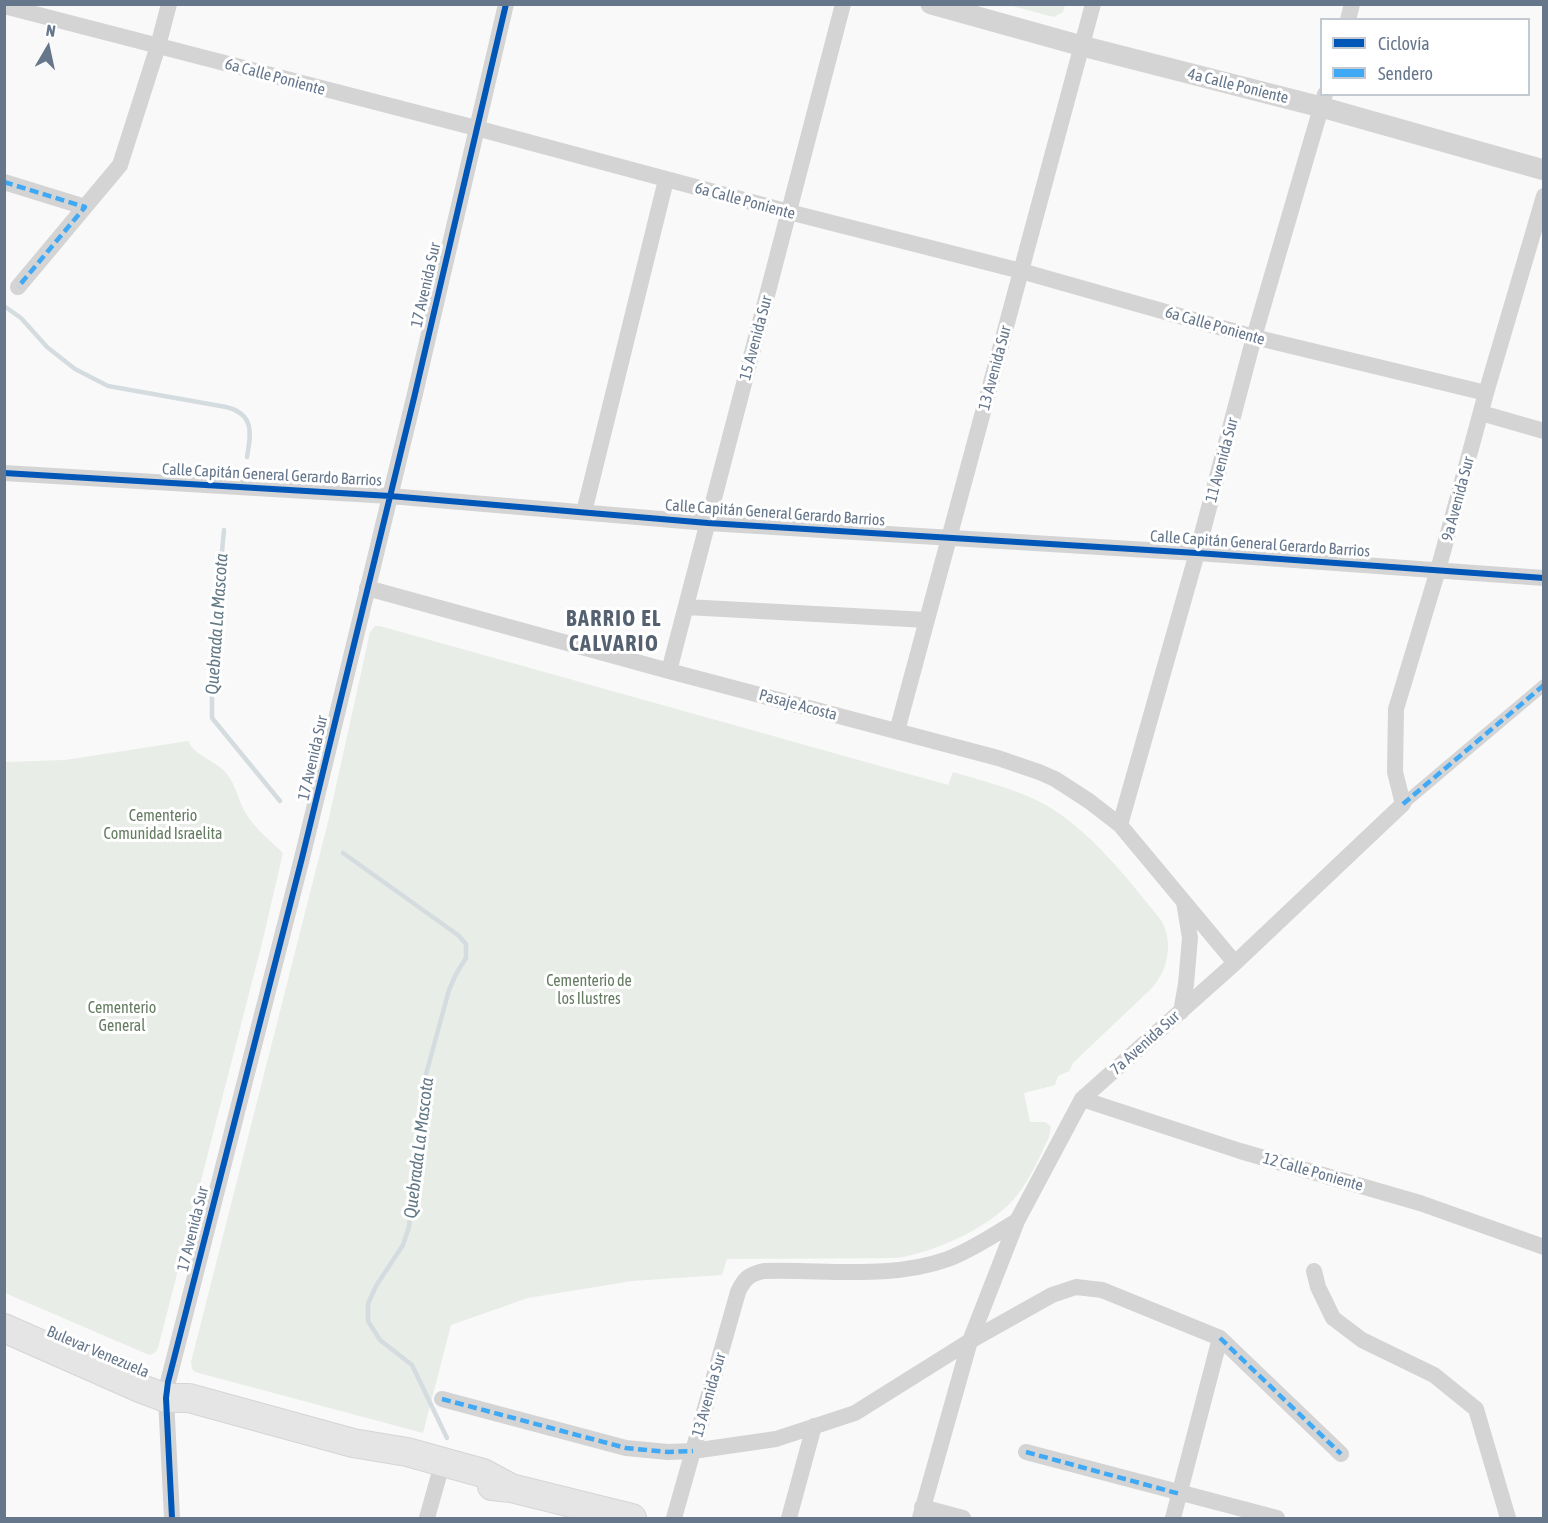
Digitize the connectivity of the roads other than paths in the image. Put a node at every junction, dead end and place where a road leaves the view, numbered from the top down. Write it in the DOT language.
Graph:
graph roads {
  1 [pos="169,4"];
  2 [pos="506,4"];
  3 [pos="843,4"];
  4 [pos="931,4"];
  5 [pos="1093,4"];
  6 [pos="4,6"];
  7 [pos="158,46"];
  8 [pos="1082,46"];
  9 [pos="1323,101"];
  10 [pos="476,128"];
  11 [pos="1544,170"];
  12 [pos="666,180"];
  13 [pos="4,182"];
  14 [pos="1544,196"];
  15 [pos="85,207"];
  16 [pos="789,212"];
  17 [pos="1021,271"];
  18 [pos="18,287"];
  19 [pos="1254,337"];
  20 [pos="1486,393"];
  21 [pos="1481,413"];
  22 [pos="1544,431"];
  23 [pos="4,473"];
  24 [pos="390,496"];
  25 [pos="584,512"];
  26 [pos="708,523"];
  27 [pos="950,538"];
  28 [pos="1197,553"];
  29 [pos="1438,570"];
  30 [pos="1544,578"];
  31 [pos="367,588"];
  32 [pos="686,607"];
  33 [pos="927,620"];
  34 [pos="669,671"];
  35 [pos="1544,685"];
  36 [pos="897,731"];
  37 [pos="1403,804"];
  38 [pos="1120,825"];
  39 [pos="1184,901"];
  40 [pos="1235,963"];
  41 [pos="1181,1012"];
  42 [pos="1082,1099"];
  43 [pos="1017,1221"];
  44 [pos="1544,1247"];
  45 [pos="1314,1271"];
  46 [pos="4,1312"];
  47 [pos="4,1329"];
  48 [pos="1220,1338"];
  49 [pos="970,1341"];
  50 [pos="174,1393"];
  51 [pos="442,1399"];
  52 [pos="814,1426"];
  53 [pos="353,1443"];
  54 [pos="693,1451"];
  55 [pos="1026,1452"];
  56 [pos="1341,1454"];
  57 [pos="439,1475"];
  58 [pos="512,1488"];
  59 [pos="1180,1494"];
  60 [pos="921,1513"];
  61 [pos="172,1518"];
  62 [pos="427,1518"];
  63 [pos="632,1518"];
  64 [pos="674,1518"];
  65 [pos="789,1518"];
  66 [pos="963,1518"];
  67 [pos="1173,1518"];
  68 [pos="1277,1518"];
  69 [pos="1509,1518"];
  1 -- 7 [label="street"];
  2 -- 10 [label="street, 17 Avenida Sur"];
  3 -- 16 [label="street, 15 Avenida Sur"];
  4 -- 8 [label="street, 4a Calle Poniente"];
  5 -- 8 [label="street, 13 Avenida Sur"];
  6 -- 7 [label="street, 6a Calle Poniente"];
  7 -- 10 [label="street, 6a Calle Poniente"];
  7 -- 15 [label="street"];
  8 -- 9 [label="street, 4a Calle Poniente"];
  8 -- 17 [label="street, 13 Avenida Sur"];
  9 -- 11 [label="street, 4a Calle Poniente"];
  9 -- 19 [label="street, 11 Avenida Sur"];
  10 -- 12 [label="street, 6a Calle Poniente"];
  10 -- 24 [label="street, 17 Avenida Sur"];
  12 -- 16 [label="street, 6a Calle Poniente"];
  12 -- 25 [label="street"];
  13 -- 15 [label="street"];
  14 -- 20 [label="street, 9a Avenida Sur"];
  15 -- 18 [label="street"];
  16 -- 17 [label="street, 6a Calle Poniente"];
  16 -- 26 [label="street, 15 Avenida Sur"];
  17 -- 19 [label="street, 6a Calle Poniente"];
  17 -- 27 [label="street, 13 Avenida Sur"];
  19 -- 20 [label="street, 6a Calle Poniente"];
  19 -- 28 [label="street, 11 Avenida Sur"];
  20 -- 21 [label="street, 9a Avenida Sur"];
  21 -- 22 [label="street"];
  21 -- 29 [label="street, 9a Avenida Sur"];
  23 -- 24 [label="street, Calle Capitán General Gerardo Barrios"];
  24 -- 25 [label="street, Calle Capitán General Gerardo Barrios"];
  24 -- 31 [label="street, 17 Avenida Sur"];
  25 -- 26 [label="street, Calle Capitán General Gerardo Barrios"];
  26 -- 27 [label="street, Calle Capitán General Gerardo Barrios"];
  26 -- 32 [label="street, 15 Avenida Sur"];
  27 -- 28 [label="street, Calle Capitán General Gerardo Barrios"];
  27 -- 33 [label="street, 13 Avenida Sur"];
  28 -- 29 [label="street, Calle Capitán General Gerardo Barrios"];
  28 -- 38 [label="street, 11 Avenida Sur"];
  29 -- 30 [label="street, Calle Capitán General Gerardo Barrios"];
  29 -- 37 [label="street, 9a Avenida Sur"];
  31 -- 34 [label="street, Pasaje Acosta"];
  31 -- 50 [label="street, 17 Avenida Sur"];
  32 -- 33 [label="street"];
  32 -- 34 [label="street, 15 Avenida Sur"];
  33 -- 36 [label="street, 13 Avenida Sur"];
  34 -- 36 [label="street, Pasaje Acosta"];
  35 -- 37 [label="street, 7a Avenida Sur"];
  36 -- 38 [label="street, Pasaje Acosta"];
  37 -- 40 [label="street, 7a Avenida Sur"];
  38 -- 39 [label="street, Pasaje Acosta"];
  39 -- 40 [label="street, Pasaje Acosta"];
  39 -- 41 [label="street"];
  40 -- 41 [label="street, 7a Avenida Sur"];
  41 -- 42 [label="street, 7a Avenida Sur"];
  42 -- 43 [label="street, 7a Avenida Sur"];
  42 -- 44 [label="street, 12 Calle Poniente"];
  43 -- 49 [label="street, 7a Avenida Sur"];
  43 -- 54 [label="street, 13 Avenida Sur"];
  45 -- 69 [label="street"];
  46 -- 50 [label="highway, Bulevar Venezuela"];
  47 -- 50 [label="highway, Bulevar Venezuela"];
  48 -- 49 [label="street"];
  48 -- 56 [label="street"];
  48 -- 59 [label="street"];
  49 -- 52 [label="street"];
  49 -- 60 [label="street, 7a Avenida Sur"];
  50 -- 53 [label="highway, Bulevar Venezuela"];
  50 -- 61 [label="street, 17 Avenida Sur"];
  51 -- 54 [label="street"];
  52 -- 54 [label="street"];
  52 -- 65 [label="street"];
  53 -- 57 [label="highway, Bulevar Venezuela"];
  53 -- 58 [label="highway, Bulevar Venezuela"];
  54 -- 64 [label="street, 13 Avenida Sur"];
  55 -- 59 [label="street"];
  57 -- 58 [label="highway, Bulevar Venezuela"];
  57 -- 62 [label="street"];
  58 -- 63 [label="highway, Bulevar Venezuela"];
  59 -- 67 [label="street"];
  59 -- 68 [label="street"];
  60 -- 66 [label="street"];
}
